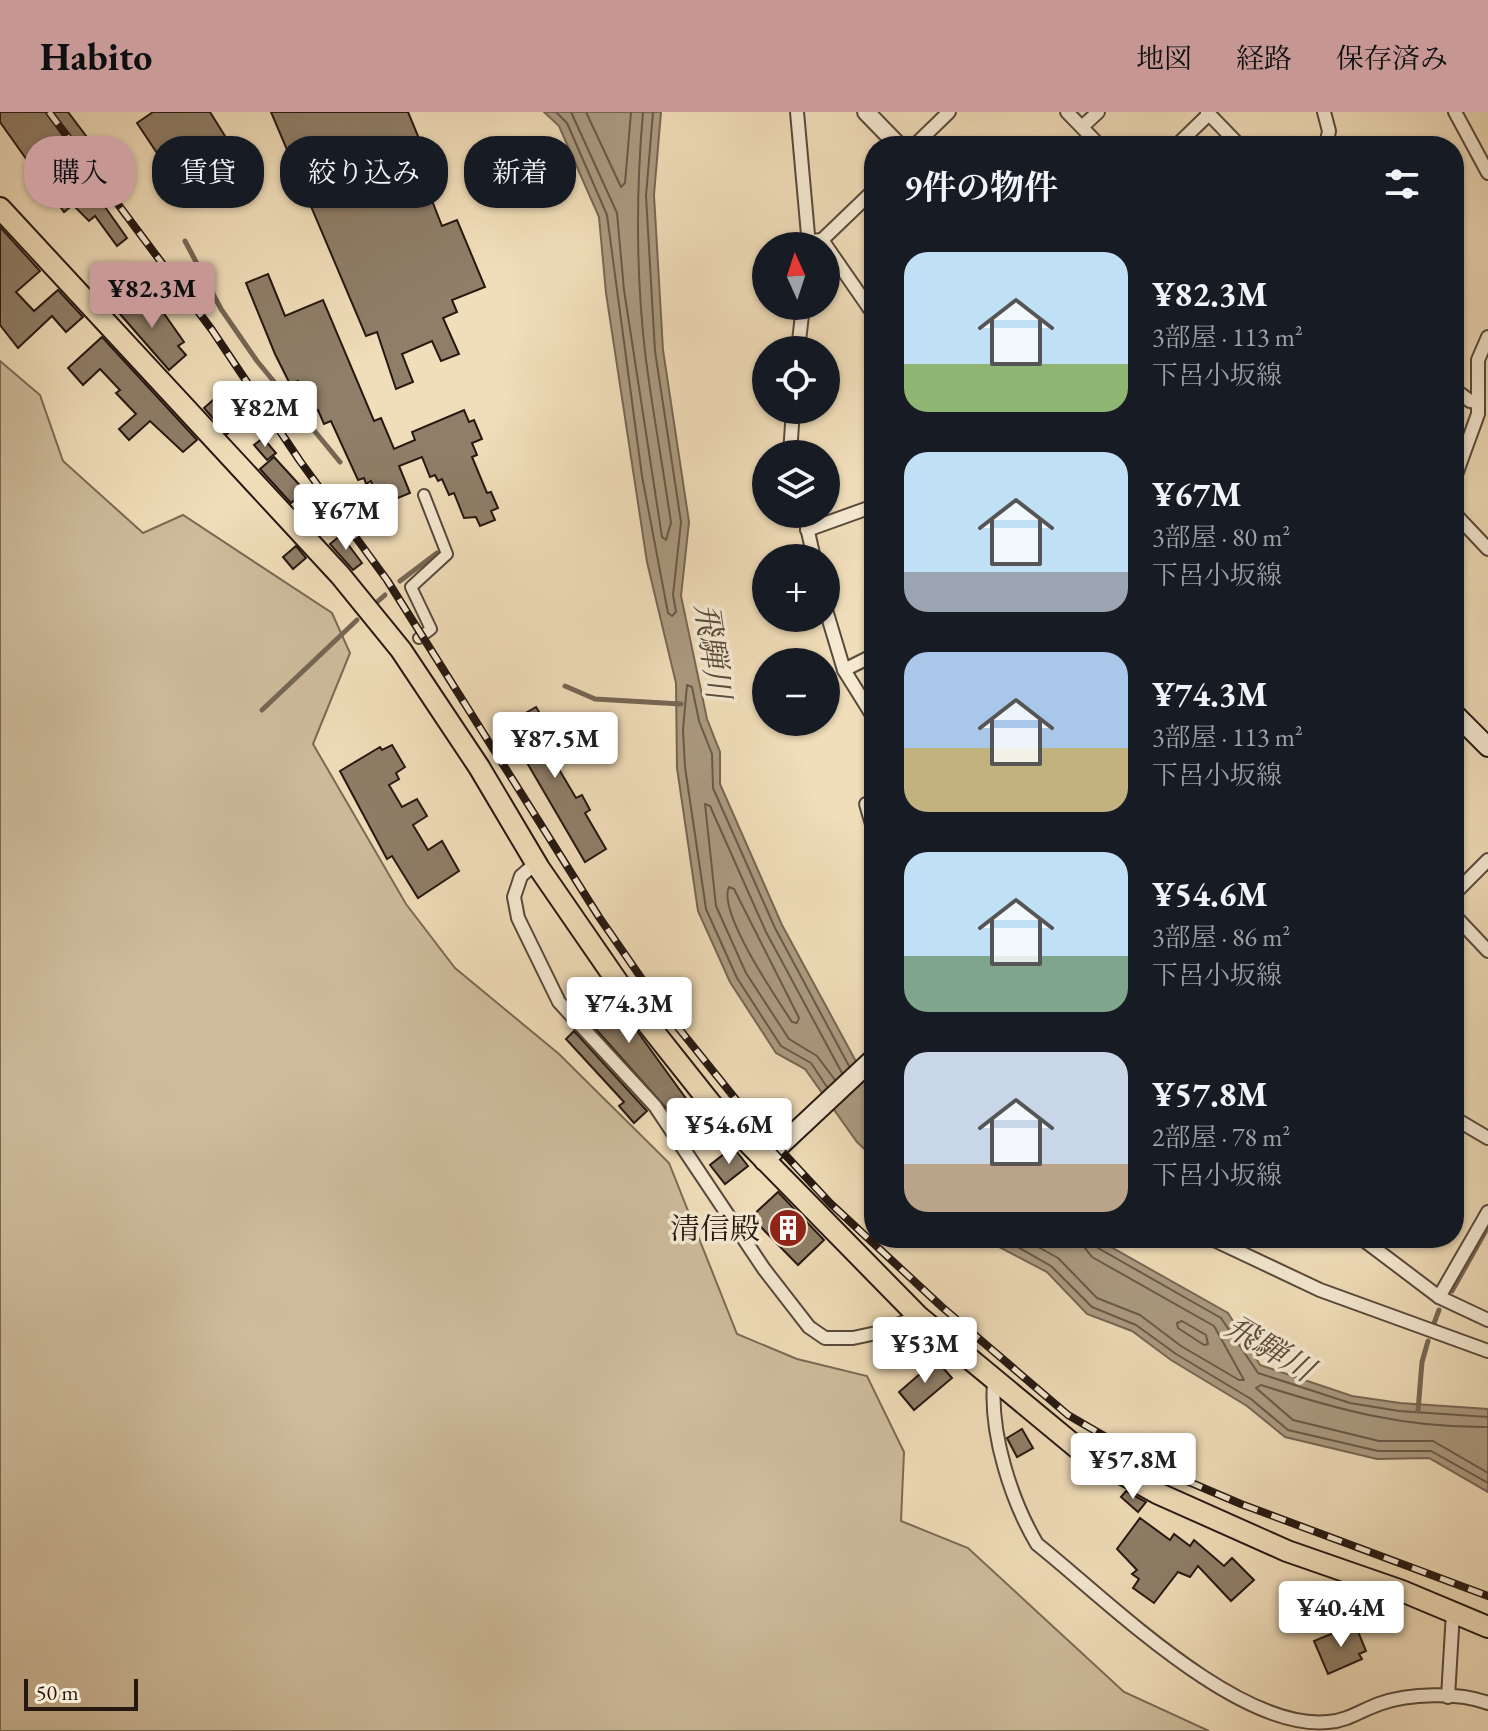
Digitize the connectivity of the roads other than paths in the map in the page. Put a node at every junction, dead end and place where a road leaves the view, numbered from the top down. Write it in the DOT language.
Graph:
graph roads {
  1 [pos="797,112"];
  2 [pos="866,112"];
  3 [pos="949,112"];
  4 [pos="1067,112"];
  5 [pos="1098,112"];
  6 [pos="1324,112"];
  7 [pos="1455,112"];
  8 [pos="1208,113"];
  9 [pos="1082,127"];
  10 [pos="889,136"];
  11 [pos="924,136"];
  12 [pos="1088,136"];
  13 [pos="1186,136"];
  14 [pos="1230,136"];
  15 [pos="1328,136"];
  16 [pos="1488,173"];
  17 [pos="864,199"];
  18 [pos="0,208"];
  19 [pos="812,232"];
  20 [pos="825,232"];
  21 [pos="840,274"];
  22 [pos="864,303"];
  23 [pos="1488,337"];
  24 [pos="1464,396"];
  25 [pos="1478,402"];
  26 [pos="1464,458"];
  27 [pos="424,495"];
  28 [pos="864,510"];
  29 [pos="1464,524"];
  30 [pos="807,530"];
  31 [pos="810,544"];
  32 [pos="1488,549"];
  33 [pos="833,632"];
  34 [pos="419,638"];
  35 [pos="864,660"];
  36 [pos="844,670"];
  37 [pos="864,702"];
  38 [pos="1464,723"];
  39 [pos="1488,747"];
  40 [pos="1488,860"];
  41 [pos="536,863"];
  42 [pos="1464,884"];
  43 [pos="1464,926"];
  44 [pos="1488,951"];
  45 [pos="864,1067"];
  46 [pos="1464,1124"];
  47 [pos="1488,1138"];
  48 [pos="764,1161"];
  49 [pos="1488,1212"];
  50 [pos="1231,1248"];
  51 [pos="1374,1248"];
  52 [pos="1439,1297"];
  53 [pos="918,1316"];
  54 [pos="1488,1320"];
  55 [pos="1488,1351"];
  56 [pos="994,1383"];
  57 [pos="1453,1612"];
  58 [pos="1488,1627"];
  59 [pos="1448,1697"];
  60 [pos="1488,1703"];
  1 -- 19 [label="street"];
  2 -- 10 [label="street"];
  3 -- 11 [label="street"];
  4 -- 9 [label="street"];
  5 -- 9 [label="street"];
  6 -- 15 [label="street"];
  7 -- 16 [label="street"];
  8 -- 13 [label="street"];
  8 -- 14 [label="street"];
  9 -- 12 [label="street"];
  17 -- 20 [label="street"];
  18 -- 41 [label="main road"];
  21 -- 22 [label="street"];
  23 -- 25 [label="street"];
  24 -- 25 [label="street"];
  25 -- 26 [label="street"];
  27 -- 34 [label="street"];
  28 -- 30 [label="street"];
  29 -- 32 [label="street"];
  30 -- 31 [label="street"];
  33 -- 36 [label="street"];
  35 -- 36 [label="street"];
  36 -- 37 [label="street"];
  38 -- 39 [label="main road"];
  40 -- 42 [label="street"];
  41 -- 48 [label="main road"];
  41 -- 53 [label="street"];
  43 -- 44 [label="street"];
  45 -- 48 [label="main road"];
  46 -- 47 [label="street"];
  48 -- 53 [label="main road"];
  49 -- 52 [label="street"];
  50 -- 55 [label="street"];
  51 -- 52 [label="street"];
  52 -- 54 [label="street"];
  53 -- 56 [label="main road"];
  56 -- 57 [label="main road"];
  56 -- 59 [label="street"];
  57 -- 58 [label="main road"];
  57 -- 59 [label="street"];
  59 -- 60 [label="street"];
}
